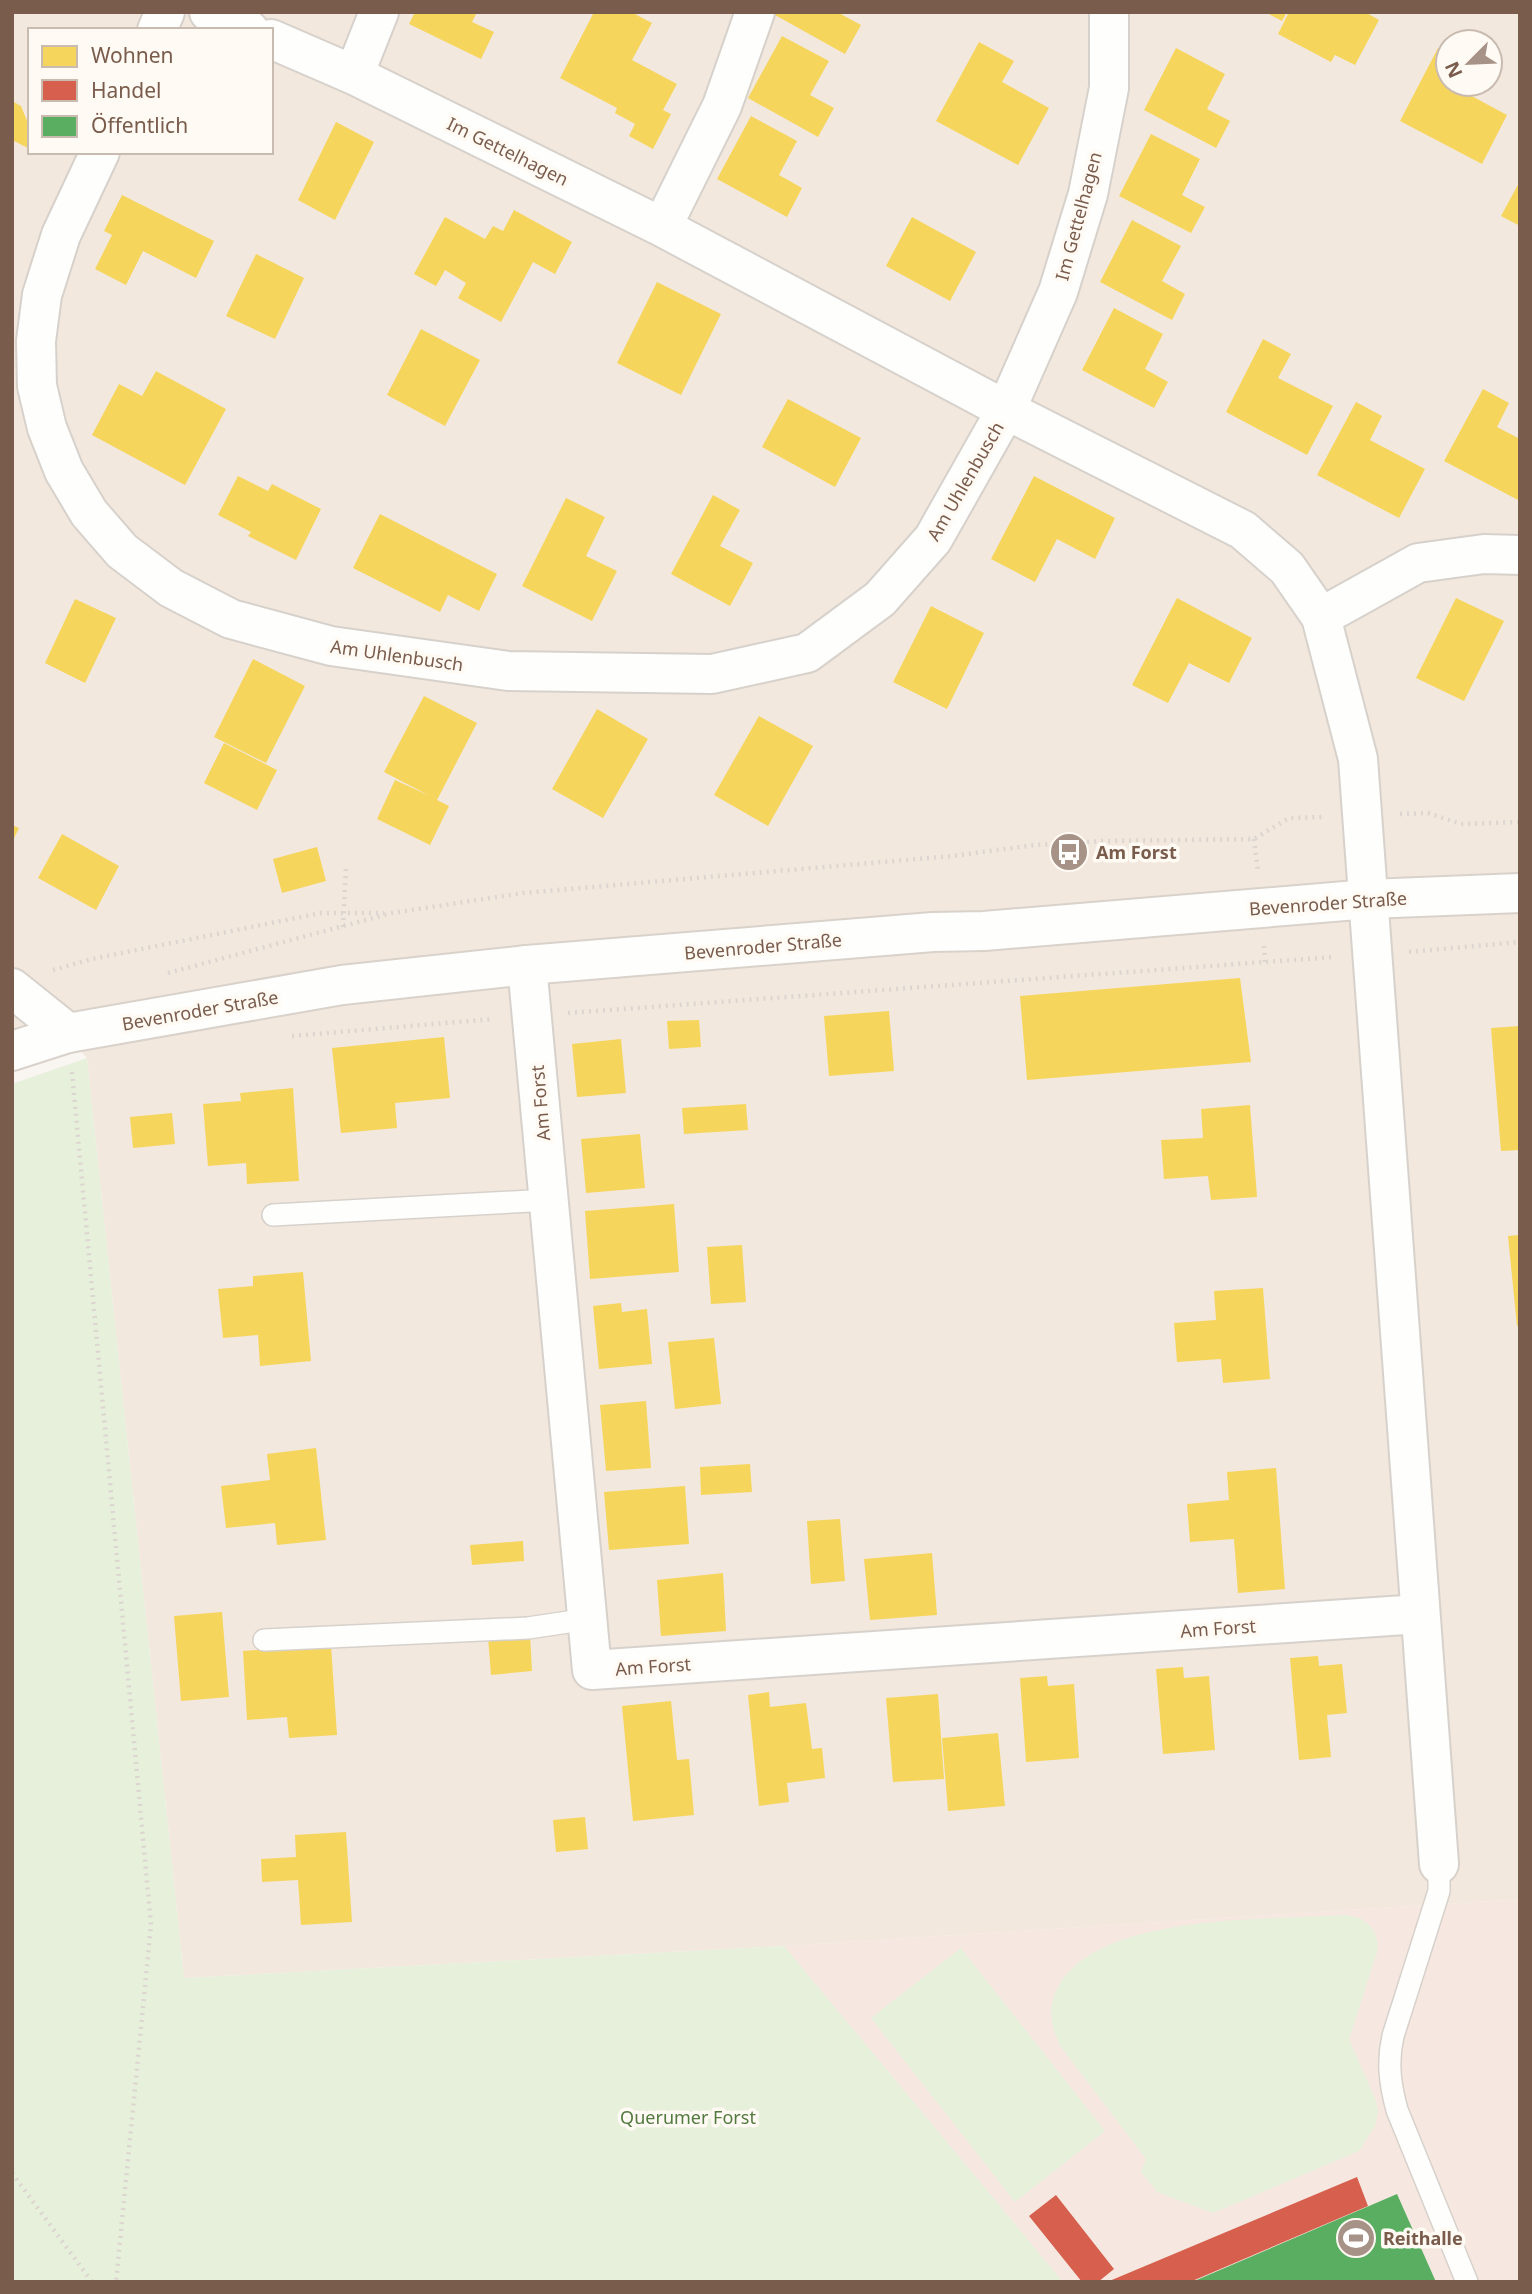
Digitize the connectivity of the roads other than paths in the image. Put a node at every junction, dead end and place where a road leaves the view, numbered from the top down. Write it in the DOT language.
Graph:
graph roads {
  1 [pos="165,12"];
  2 [pos="209,12"];
  3 [pos="379,12"];
  4 [pos="755,12"];
  5 [pos="1109,12"];
  6 [pos="158,28"];
  7 [pos="245,28"];
  8 [pos="273,40"];
  9 [pos="354,75"];
  10 [pos="99,154"];
  11 [pos="662,227"];
  12 [pos="1006,410"];
  13 [pos="1520,555"];
  14 [pos="1321,617"];
  15 [pos="1520,893"];
  16 [pos="1368,899"];
  17 [pos="527,965"];
  18 [pos="12,988"];
  19 [pos="68,1033"];
  20 [pos="12,1051"];
  21 [pos="549,1200"];
  22 [pos="273,1215"];
  23 [pos="1420,1614"];
  24 [pos="588,1619"];
  25 [pos="264,1640"];
  26 [pos="1439,1864"];
  27 [pos="1467,2282"];
  1 -- 6 [label="street"];
  2 -- 7 [label="street"];
  3 -- 9 [label="street"];
  4 -- 11 [label="street"];
  5 -- 12 [label="street, Im Gettelhagen"];
  8 -- 9 [label="street, Im Gettelhagen"];
  9 -- 11 [label="street, Im Gettelhagen"];
  10 -- 12 [label="street, Am Uhlenbusch"];
  11 -- 12 [label="street, Im Gettelhagen"];
  12 -- 14 [label="street, Im Gettelhagen"];
  13 -- 14 [label="street"];
  14 -- 16 [label="street, Im Gettelhagen"];
  15 -- 16 [label="street, Bevenroder Straße"];
  16 -- 17 [label="street, Bevenroder Straße"];
  16 -- 23 [label="street"];
  17 -- 19 [label="street, Bevenroder Straße"];
  17 -- 21 [label="street, Am Forst"];
  18 -- 19 [label="street"];
  19 -- 20 [label="street, Bevenroder Straße"];
  21 -- 22 [label="lane"];
  21 -- 24 [label="street, Am Forst"];
  23 -- 24 [label="street, Am Forst"];
  23 -- 26 [label="street"];
  24 -- 25 [label="lane"];
  26 -- 27 [label="lane"];
}
